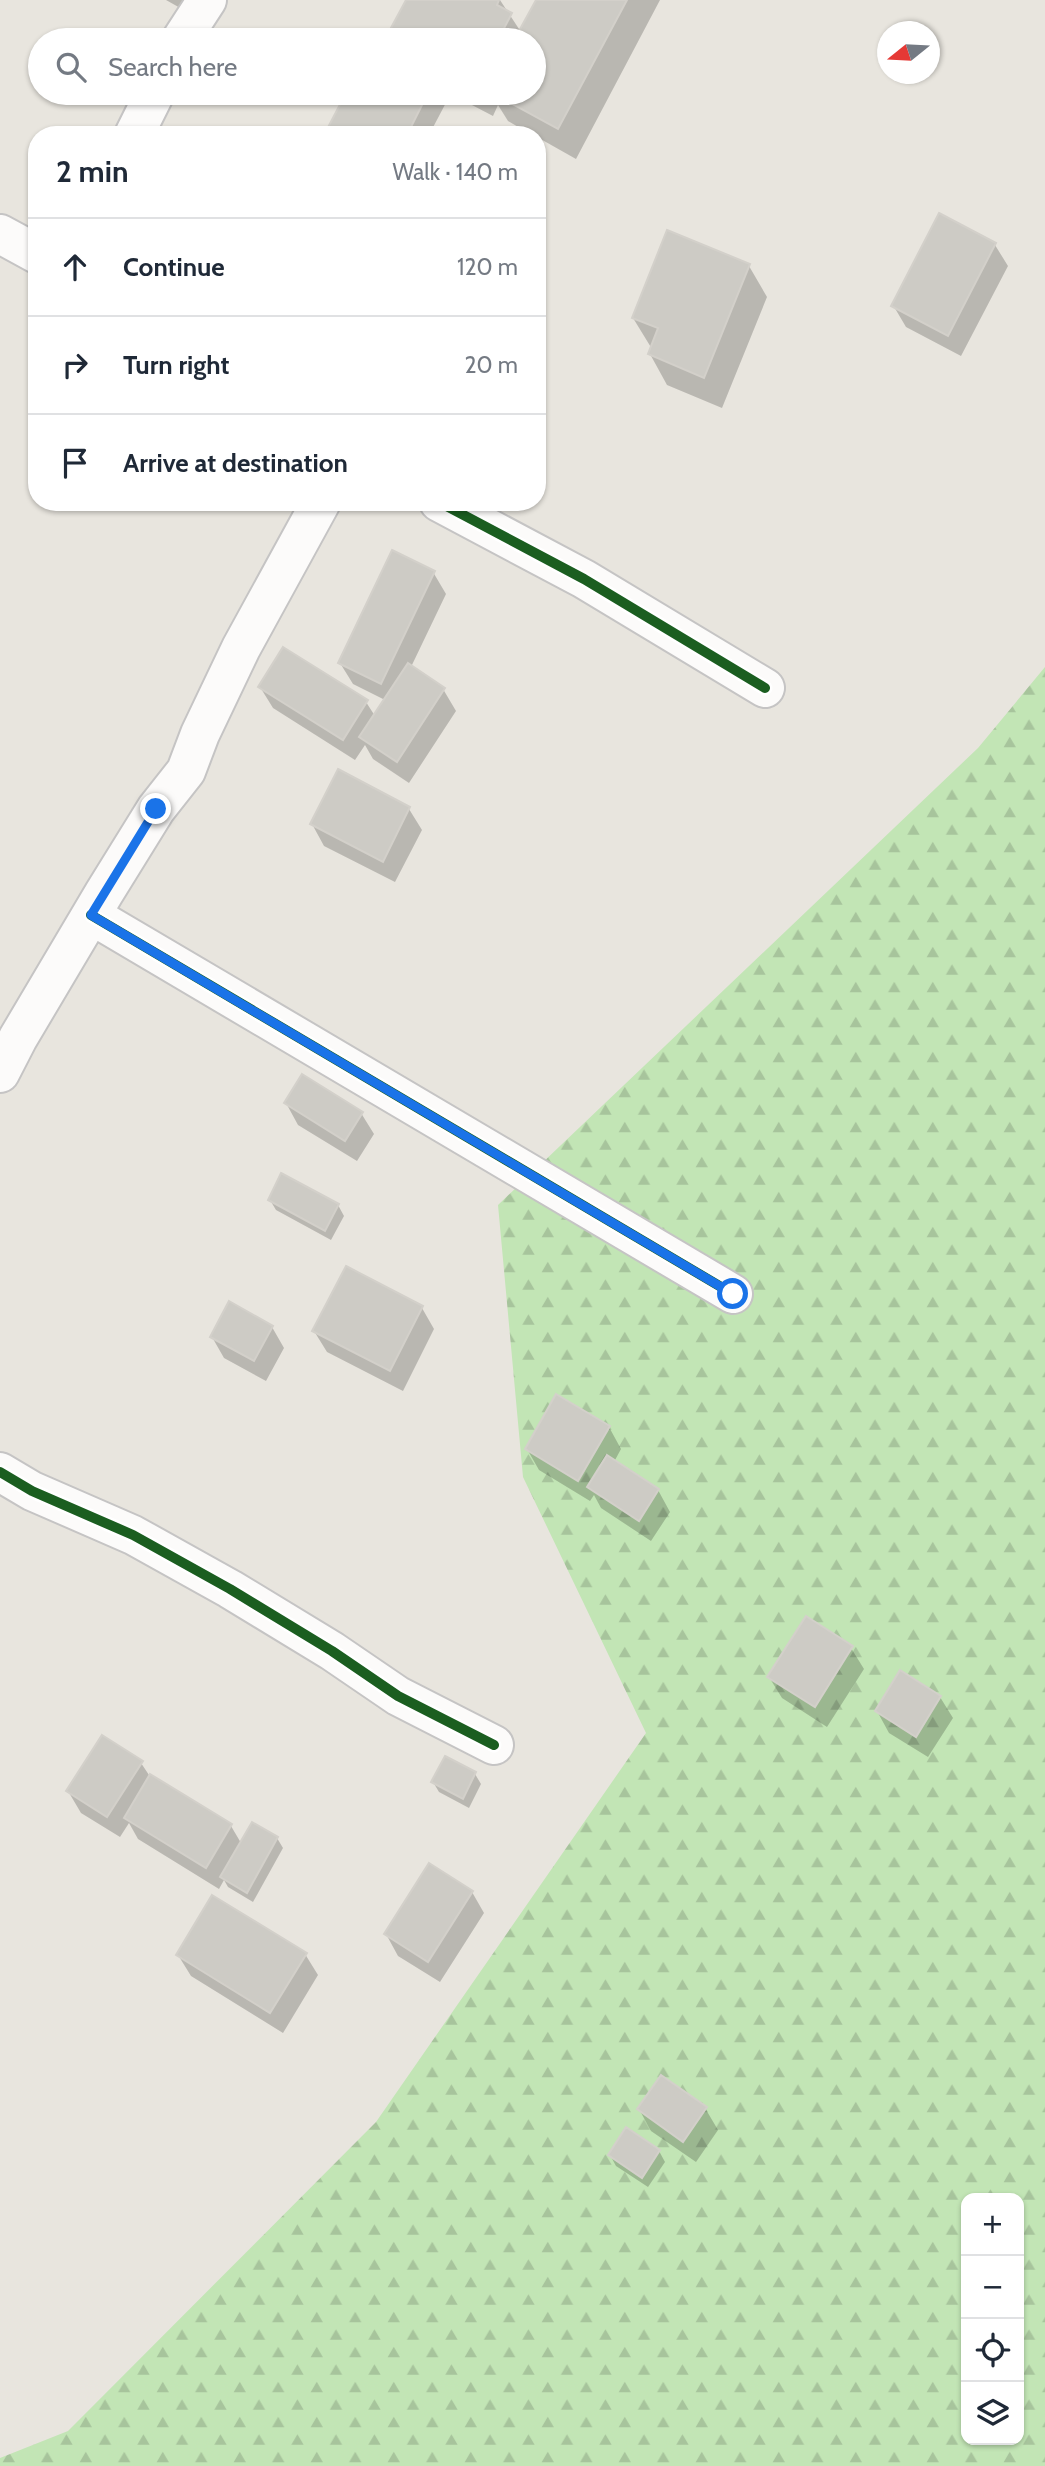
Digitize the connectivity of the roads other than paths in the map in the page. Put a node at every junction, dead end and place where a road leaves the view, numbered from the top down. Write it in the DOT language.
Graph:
graph roads {
  1 [pos="207,0"];
  2 [pos="189,28"];
  3 [pos="149,105"];
  4 [pos="138,126"];
  5 [pos="0,234"];
  6 [pos="28,249"];
  7 [pos="316,511"];
  8 [pos="456,511"];
  9 [pos="765,688"];
  10 [pos="91,915"];
  11 [pos="0,1073"];
  12 [pos="733,1294"];
  13 [pos="0,1472"];
  14 [pos="494,1745"];
  1 -- 2 [label="street"];
  3 -- 4 [label="street"];
  5 -- 6 [label="street"];
  7 -- 10 [label="street"];
  8 -- 9 [label="street"];
  10 -- 11 [label="street"];
  10 -- 12 [label="street"];
  13 -- 14 [label="street"];
}
